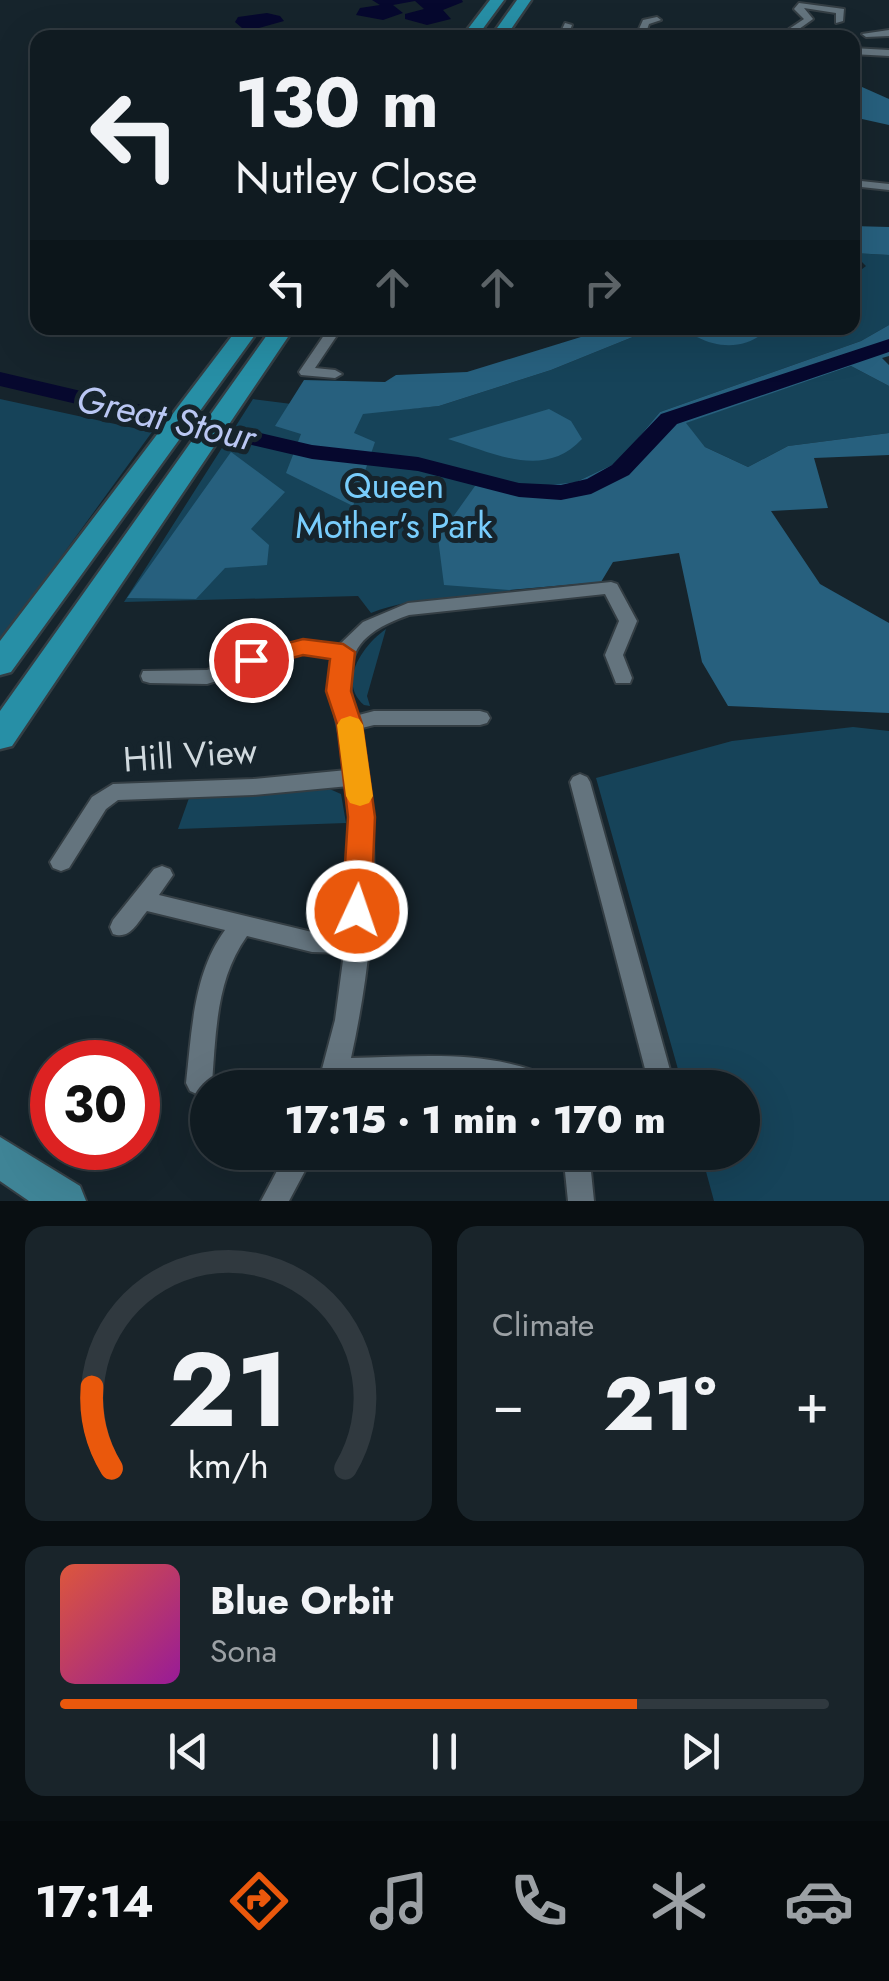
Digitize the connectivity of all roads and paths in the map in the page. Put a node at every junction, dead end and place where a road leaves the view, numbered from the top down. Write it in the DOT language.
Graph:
graph roads {
  1 [pos="497,0"];
  2 [pos="524,0"];
  3 [pos="657,20"];
  4 [pos="839,21"];
  5 [pos="568,25"];
  6 [pos="780,27"];
  7 [pos="793,28"];
  8 [pos="474,30"];
  9 [pos="503,30"];
  10 [pos="566,30"];
  11 [pos="642,30"];
  12 [pos="796,30"];
  13 [pos="889,33"];
  14 [pos="866,34"];
  15 [pos="860,51"];
  16 [pos="889,52"];
  17 [pos="860,183"];
  18 [pos="889,187"];
  19 [pos="243,335"];
  20 [pos="278,335"];
  21 [pos="330,335"];
  22 [pos="335,374"];
  23 [pos="343,652"];
  24 [pos="0,664"];
  25 [pos="150,676"];
  26 [pos="624,678"];
  27 [pos="480,718"];
  28 [pos="350,724"];
  29 [pos="0,737"];
  30 [pos="358,777"];
  31 [pos="580,782"];
  32 [pos="61,862"];
  33 [pos="162,875"];
  34 [pos="140,900"];
  35 [pos="240,926"];
  36 [pos="122,927"];
  37 [pos="355,943"];
  38 [pos="200,1070"];
  39 [pos="334,1070"];
  40 [pos="431,1070"];
  41 [pos="501,1070"];
  42 [pos="658,1070"];
  43 [pos="0,1158"];
  44 [pos="292,1170"];
  45 [pos="578,1170"];
  46 [pos="65,1201"];
  47 [pos="274,1201"];
  48 [pos="581,1201"];
  1 -- 8 [label="highway"];
  2 -- 9 [label="highway"];
  3 -- 11 [label="street"];
  4 -- 7 [label="street"];
  5 -- 10 [label="street"];
  6 -- 7 [label="street"];
  7 -- 12 [label="street"];
  13 -- 14 [label="street"];
  15 -- 16 [label="street"];
  17 -- 18 [label="street"];
  19 -- 24 [label="highway"];
  20 -- 29 [label="highway"];
  21 -- 22 [label="street"];
  23 -- 25 [label="street"];
  23 -- 26 [label="street"];
  23 -- 28 [label="street"];
  27 -- 28 [label="street"];
  28 -- 30 [label="street"];
  30 -- 32 [label="street, Hill View"];
  30 -- 37 [label="street"];
  31 -- 42 [label="street"];
  33 -- 34 [label="street"];
  34 -- 35 [label="street"];
  34 -- 36 [label="street"];
  35 -- 37 [label="street"];
  35 -- 38 [label="street"];
  37 -- 39 [label="street"];
  40 -- 41 [label="street"];
  43 -- 46 [label="main road"];
  44 -- 47 [label="street"];
  45 -- 48 [label="street"];
}
